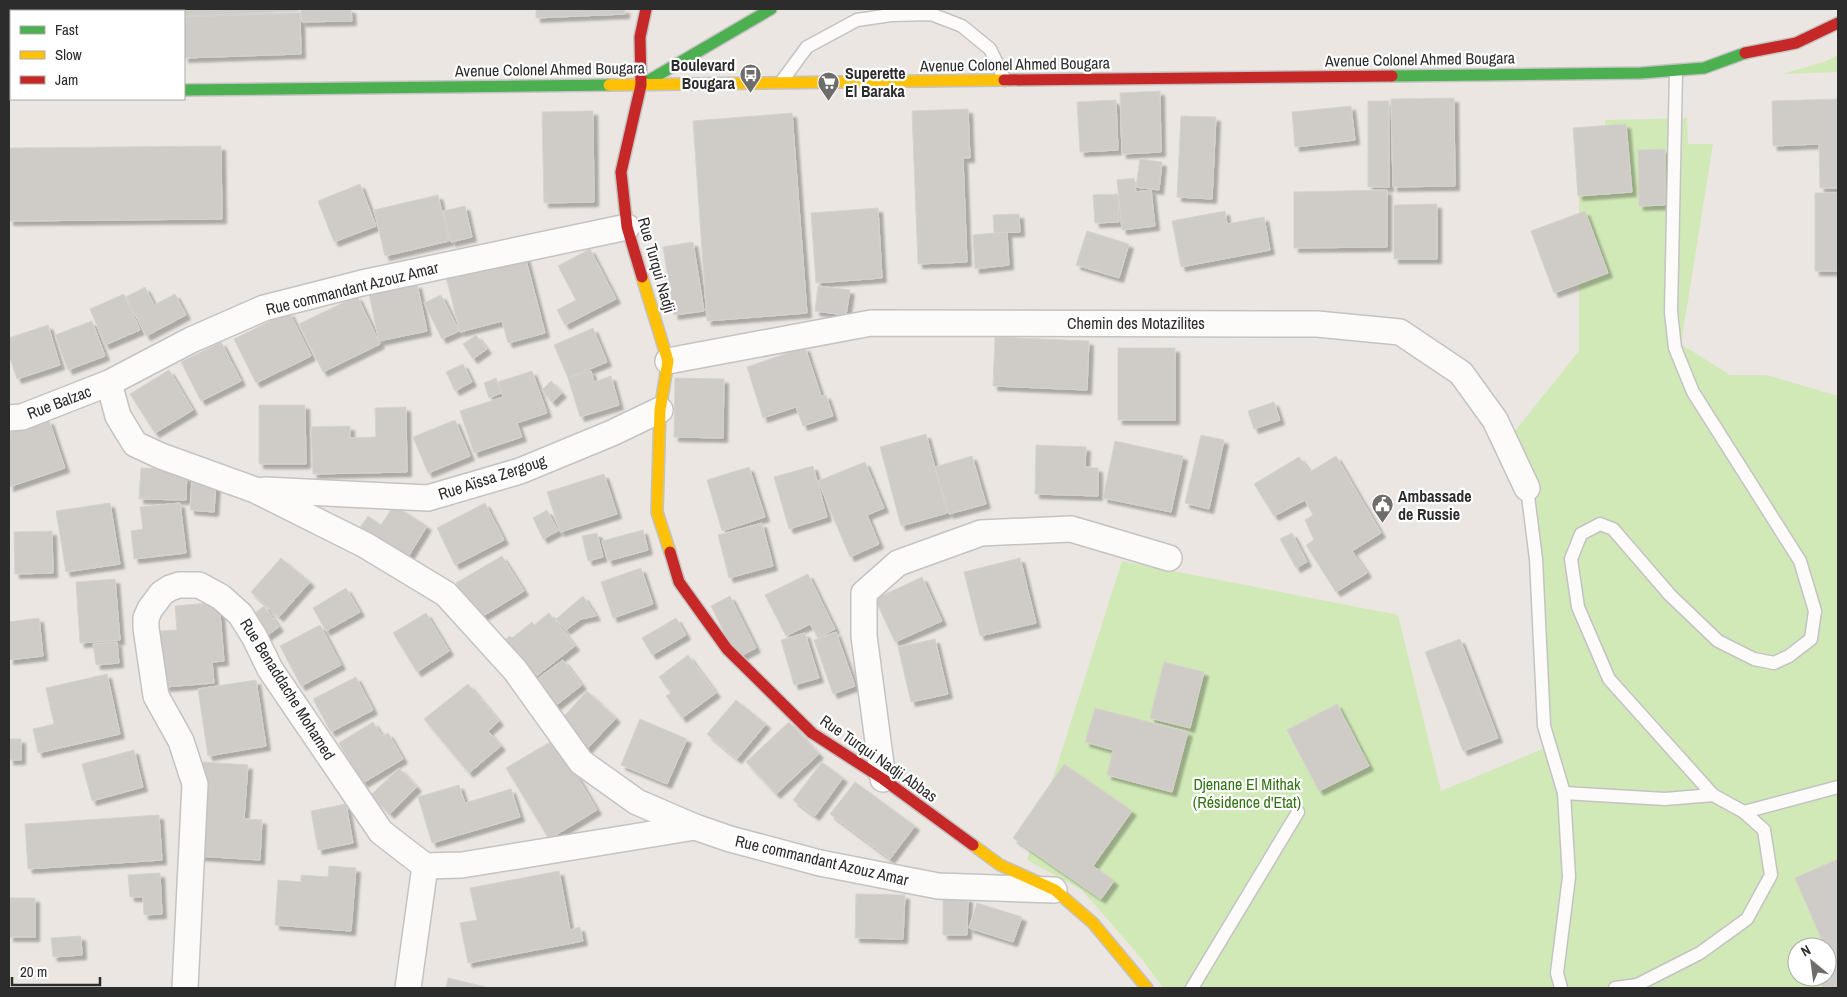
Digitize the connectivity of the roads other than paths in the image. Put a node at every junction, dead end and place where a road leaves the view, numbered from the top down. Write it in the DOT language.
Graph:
graph roads {
  1 [pos="646,9"];
  2 [pos="771,9"];
  3 [pos="1838,23"];
  4 [pos="1676,71"];
  5 [pos="1005,80"];
  6 [pos="781,83"];
  7 [pos="641,85"];
  8 [pos="185,90"];
  9 [pos="626,227"];
  10 [pos="668,361"];
  11 [pos="109,383"];
  12 [pos="660,410"];
  13 [pos="9,418"];
  14 [pos="1527,488"];
  15 [pos="255,490"];
  16 [pos="1169,558"];
  17 [pos="883,779"];
  18 [pos="1838,787"];
  19 [pos="1564,793"];
  20 [pos="1713,795"];
  21 [pos="1298,812"];
  22 [pos="1744,812"];
  23 [pos="694,827"];
  24 [pos="425,866"];
  25 [pos="1054,890"];
  26 [pos="185,988"];
  27 [pos="408,988"];
  28 [pos="1147,988"];
  29 [pos="1192,988"];
  30 [pos="1561,988"];
  31 [pos="1615,988"];
  1 -- 7 [label="main road, Rue Turqui Nadji"];
  2 -- 7 [label="main road"];
  3 -- 4 [label="main road, Avenue Colonel Ahmed Bougara"];
  4 -- 5 [label="main road, Avenue Colonel Ahmed Bougara"];
  4 -- 20 [label="lane"];
  5 -- 6 [label="main road, Avenue Colonel Ahmed Bougara"];
  5 -- 6 [label="lane"];
  6 -- 7 [label="main road, Avenue Colonel Ahmed Bougara"];
  7 -- 8 [label="main road, Avenue Colonel Ahmed Bougara"];
  7 -- 9 [label="main road, Rue Turqui Nadji"];
  9 -- 10 [label="main road, Rue Turqui Nadji"];
  9 -- 11 [label="street, Rue commandant Azouz Amar"];
  10 -- 12 [label="main road, Rue Turqui Nadji"];
  10 -- 14 [label="street, Chemin des Motazilites"];
  11 -- 13 [label="street, Rue Balzac"];
  11 -- 15 [label="street, Rue commandant Azouz Amar"];
  12 -- 15 [label="street, Rue Aïssa Zergoug"];
  12 -- 17 [label="main road, Rue Turqui Nadji Abbas"];
  14 -- 19 [label="lane"];
  15 -- 23 [label="street, Rue commandant Azouz Amar"];
  16 -- 17 [label="street"];
  17 -- 25 [label="main road, Rue Turqui Nadji Abbas"];
  18 -- 22 [label="lane"];
  19 -- 20 [label="lane"];
  19 -- 30 [label="lane"];
  20 -- 22 [label="lane"];
  21 -- 29 [label="lane"];
  22 -- 31 [label="lane"];
  23 -- 24 [label="street"];
  23 -- 25 [label="street, Rue commandant Azouz Amar"];
  24 -- 26 [label="street, Rue Benaddache Mohamed"];
  24 -- 27 [label="street"];
  25 -- 28 [label="main road, Rue Turqui Nadji Abbas"];
}
